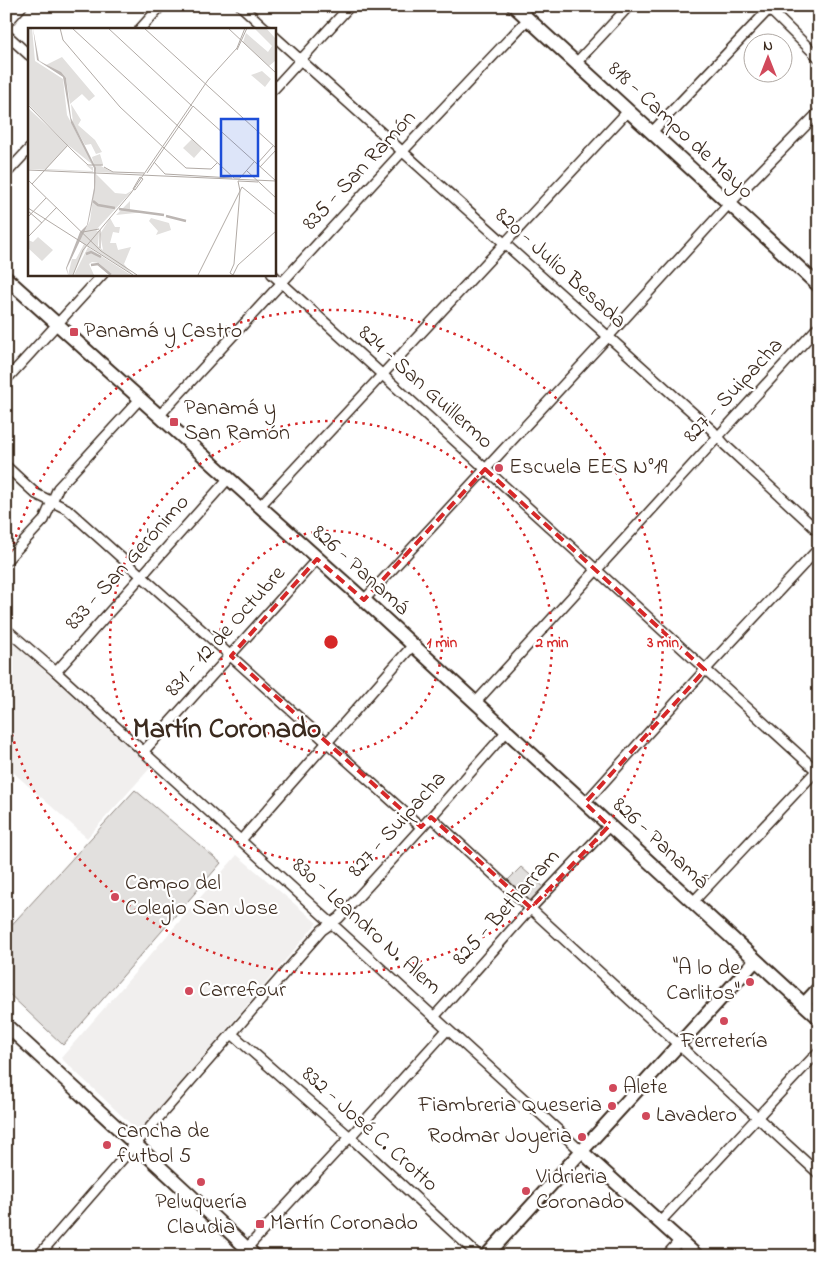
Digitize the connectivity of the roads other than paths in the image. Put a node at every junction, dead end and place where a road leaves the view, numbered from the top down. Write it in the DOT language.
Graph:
graph roads {
  1 [pos="22,6"];
  2 [pos="161,6"];
  3 [pos="241,6"];
  4 [pos="350,6"];
  5 [pos="514,6"];
  6 [pos="629,6"];
  7 [pos="769,7"];
  8 [pos="528,18"];
  9 [pos="6,24"];
  10 [pos="141,28"];
  11 [pos="265,28"];
  12 [pos="6,34"];
  13 [pos="275,37"];
  14 [pos="28,54"];
  15 [pos="819,58"];
  16 [pos="301,61"];
  17 [pos="576,63"];
  18 [pos="275,88"];
  19 [pos="628,111"];
  20 [pos="819,112"];
  21 [pos="651,133"];
  22 [pos="28,151"];
  23 [pos="402,152"];
  24 [pos="6,174"];
  25 [pos="729,204"];
  26 [pos="505,244"];
  27 [pos="102,275"];
  28 [pos="273,275"];
  29 [pos="6,278"];
  30 [pos="282,283"];
  31 [pos="819,286"];
  32 [pos="57,324"];
  33 [pos="819,326"];
  34 [pos="607,338"];
  35 [pos="381,374"];
  36 [pos="6,380"];
  37 [pos="140,399"];
  38 [pos="159,416"];
  39 [pos="718,437"];
  40 [pos="6,466"];
  41 [pos="485,469"];
  42 [pos="228,479"];
  43 [pos="52,502"];
  44 [pos="260,507"];
  45 [pos="819,532"];
  46 [pos="819,548"];
  47 [pos="317,559"];
  48 [pos="6,560"];
  49 [pos="595,569"];
  50 [pos="142,575"];
  51 [pos="364,600"];
  52 [pos="6,629"];
  53 [pos="413,645"];
  54 [pos="231,656"];
  55 [pos="705,670"];
  56 [pos="56,672"];
  57 [pos="476,702"];
  58 [pos="507,731"];
  59 [pos="327,743"];
  60 [pos="143,752"];
  61 [pos="818,771"];
  62 [pos="585,802"];
  63 [pos="431,817"];
  64 [pos="609,826"];
  65 [pos="421,827"];
  66 [pos="241,840"];
  67 [pos="693,902"];
  68 [pos="531,908"];
  69 [pos="332,923"];
  70 [pos="755,961"];
  71 [pos="819,988"];
  72 [pos="804,1004"];
  73 [pos="434,1017"];
  74 [pos="819,1018"];
  75 [pos="6,1025"];
  76 [pos="447,1030"];
  77 [pos="232,1034"];
  78 [pos="678,1046"];
  79 [pos="819,1051"];
  80 [pos="757,1118"];
  81 [pos="350,1137"];
  82 [pos="135,1144"];
  83 [pos="581,1151"];
  84 [pos="819,1174"];
  85 [pos="660,1222"];
  86 [pos="680,1240"];
  87 [pos="251,1252"];
  88 [pos="38,1256"];
  89 [pos="479,1256"];
  90 [pos="486,1256"];
  91 [pos="666,1256"];
  92 [pos="697,1256"];
  1 -- 9 [label="street"];
  2 -- 10 [label="street"];
  3 -- 11 [label="street"];
  4 -- 16 [label="street"];
  5 -- 8 [label="street, 818 - Campo de Mayo"];
  6 -- 17 [label="street"];
  7 -- 15 [label="street"];
  7 -- 21 [label="street"];
  8 -- 17 [label="street, 818 - Campo de Mayo"];
  8 -- 23 [label="street, 835 - San Ramón"];
  12 -- 14 [label="street"];
  13 -- 16 [label="street, 820 - Julio Besada"];
  16 -- 18 [label="street"];
  16 -- 23 [label="street, 820 - Julio Besada"];
  17 -- 19 [label="street, 818 - Campo de Mayo"];
  19 -- 21 [label="street, 818 - Campo de Mayo"];
  19 -- 26 [label="street"];
  20 -- 25 [label="street"];
  21 -- 25 [label="street, 818 - Campo de Mayo"];
  22 -- 24 [label="street"];
  23 -- 26 [label="street, 820 - Julio Besada"];
  23 -- 30 [label="street, 835 - San Ramón"];
  25 -- 31 [label="street, 818 - Campo de Mayo"];
  25 -- 34 [label="street"];
  26 -- 34 [label="street, 820 - Julio Besada"];
  26 -- 35 [label="street"];
  27 -- 32 [label="street"];
  28 -- 30 [label="street, 824 - San Guillermo"];
  29 -- 32 [label="street, 826 - Panamá"];
  30 -- 35 [label="street, 824 - San Guillermo"];
  30 -- 38 [label="street, 835 - San Ramón"];
  32 -- 36 [label="street"];
  32 -- 37 [label="street, 826 - Panamá"];
  33 -- 39 [label="street, 827 - Suipacha"];
  34 -- 39 [label="street, 820 - Julio Besada"];
  34 -- 41 [label="street"];
  35 -- 41 [label="street, 824 - San Guillermo"];
  35 -- 44 [label="street"];
  37 -- 38 [label="street, 826 - Panamá"];
  37 -- 43 [label="street"];
  38 -- 42 [label="street, 826 - Panamá"];
  39 -- 45 [label="street, 820 - Julio Besada"];
  39 -- 49 [label="street, 827 - Suipacha"];
  40 -- 43 [label="street"];
  41 -- 49 [label="street, 824 - San Guillermo"];
  41 -- 51 [label="street"];
  42 -- 44 [label="street, 826 - Panamá"];
  42 -- 50 [label="street, 833 - San Gerónimo"];
  43 -- 48 [label="street"];
  43 -- 50 [label="street"];
  44 -- 47 [label="street, 826 - Panamá"];
  46 -- 55 [label="street"];
  47 -- 51 [label="street, 826 - Panamá"];
  47 -- 54 [label="street, 831 - 12 de Octubre"];
  49 -- 55 [label="street, 824 - San Guillermo"];
  49 -- 57 [label="street, 827 - Suipacha"];
  50 -- 54 [label="street"];
  50 -- 56 [label="street, 833 - San Gerónimo"];
  51 -- 53 [label="street, 826 - Panamá"];
  52 -- 56 [label="street, 830 - Leandro N. Alem"];
  53 -- 57 [label="street, 826 - Panamá"];
  53 -- 59 [label="street"];
  54 -- 59 [label="street"];
  54 -- 60 [label="street, 831 - 12 de Octubre"];
  55 -- 61 [label="street, 824 - San Guillermo"];
  55 -- 62 [label="street"];
  56 -- 60 [label="street, 830 - Leandro N. Alem"];
  57 -- 58 [label="street, 826 - Panamá"];
  58 -- 62 [label="street, 826 - Panamá"];
  58 -- 63 [label="street, 827 - Suipacha"];
  59 -- 65 [label="street"];
  59 -- 66 [label="street"];
  60 -- 66 [label="street, 830 - Leandro N. Alem"];
  61 -- 67 [label="street"];
  62 -- 64 [label="street, 826 - Panamá"];
  63 -- 65 [label="street, 827 - Suipacha"];
  63 -- 68 [label="street"];
  64 -- 67 [label="street, 826 - Panamá"];
  64 -- 68 [label="street, 825 - Betharram"];
  65 -- 69 [label="street, 827 - Suipacha"];
  66 -- 69 [label="street, 830 - Leandro N. Alem"];
  67 -- 70 [label="street, 826 - Panamá"];
  68 -- 73 [label="street, 825 - Betharram"];
  68 -- 78 [label="street"];
  69 -- 73 [label="street, 830 - Leandro N. Alem"];
  69 -- 77 [label="street, 827 - Suipacha"];
  70 -- 72 [label="street, 826 - Panamá"];
  70 -- 78 [label="street"];
  71 -- 72 [label="street"];
  72 -- 74 [label="street, 826 - Panamá"];
  73 -- 76 [label="street, 830 - Leandro N. Alem"];
  75 -- 82 [label="street"];
  76 -- 81 [label="street"];
  76 -- 83 [label="street, 830 - Leandro N. Alem"];
  77 -- 81 [label="street, 832 - José C. Crotto"];
  77 -- 82 [label="street, 827 - Suipacha"];
  78 -- 80 [label="street"];
  78 -- 83 [label="street"];
  79 -- 80 [label="street"];
  80 -- 84 [label="street"];
  80 -- 85 [label="street"];
  81 -- 87 [label="street"];
  81 -- 89 [label="street, 832 - José C. Crotto"];
  82 -- 87 [label="street"];
  82 -- 88 [label="street, 827 - Suipacha"];
  83 -- 85 [label="street, 830 - Leandro N. Alem"];
  83 -- 90 [label="street"];
  85 -- 86 [label="street, 830 - Leandro N. Alem"];
  86 -- 91 [label="street"];
  86 -- 92 [label="street, 830 - Leandro N. Alem"];
}
